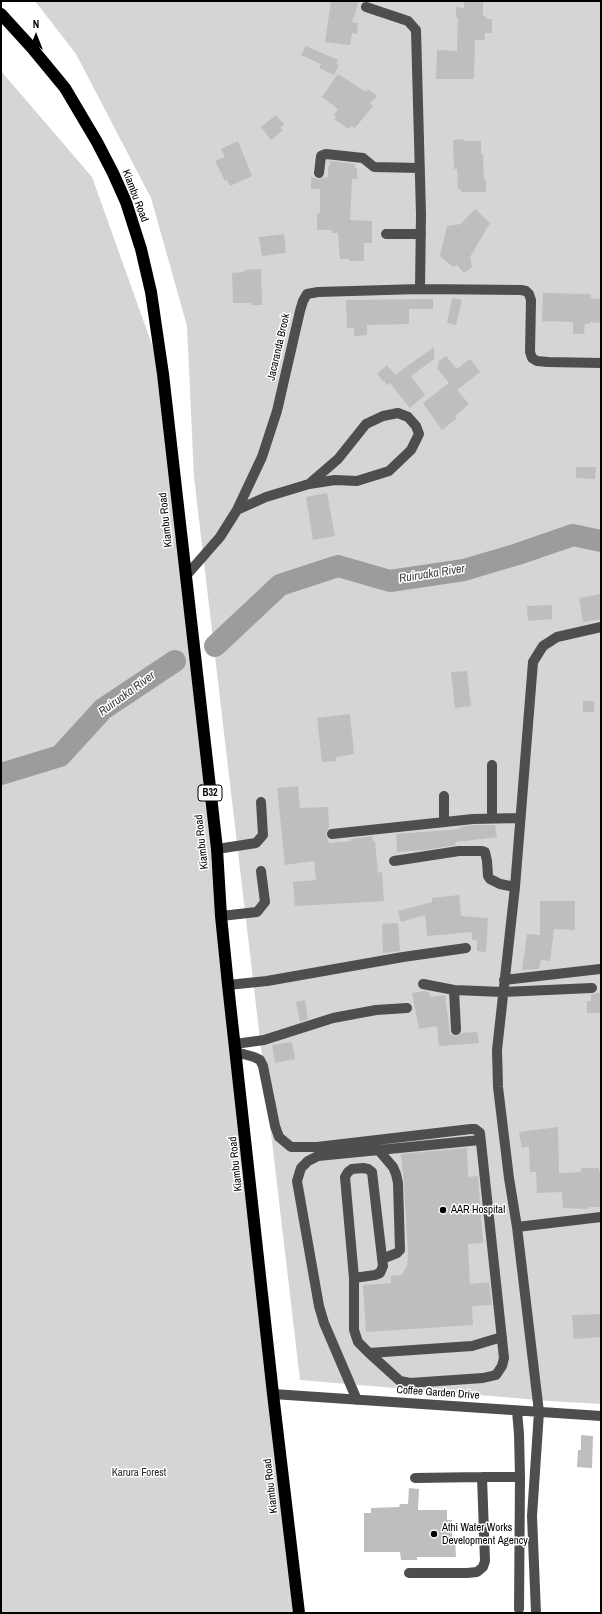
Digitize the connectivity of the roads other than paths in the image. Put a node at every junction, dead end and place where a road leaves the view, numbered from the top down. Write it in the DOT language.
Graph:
graph roads {
  1 [pos="366,7"];
  2 [pos="1,14"];
  3 [pos="420,168"];
  4 [pos="319,173"];
  5 [pos="386,234"];
  6 [pos="421,234"];
  7 [pos="420,289"];
  8 [pos="601,363"];
  9 [pos="309,484"];
  10 [pos="237,510"];
  11 [pos="185,577"];
  12 [pos="601,628"];
  13 [pos="492,765"];
  14 [pos="444,796"];
  15 [pos="261,802"];
  16 [pos="492,818"];
  17 [pos="520,818"];
  18 [pos="444,822"];
  19 [pos="332,834"];
  20 [pos="216,849"];
  21 [pos="394,861"];
  22 [pos="260,871"];
  23 [pos="515,887"];
  24 [pos="221,916"];
  25 [pos="466,948"];
  26 [pos="600,969"];
  27 [pos="504,980"];
  28 [pos="423,984"];
  29 [pos="228,985"];
  30 [pos="592,988"];
  31 [pos="454,990"];
  32 [pos="503,992"];
  33 [pos="407,1008"];
  34 [pos="456,1030"];
  35 [pos="236,1048"];
  36 [pos="450,1131"];
  37 [pos="480,1140"];
  38 [pos="370,1141"];
  39 [pos="452,1143"];
  40 [pos="378,1150"];
  41 [pos="601,1217"];
  42 [pos="517,1227"];
  43 [pos="382,1259"];
  44 [pos="354,1278"];
  45 [pos="502,1337"];
  46 [pos="370,1353"];
  47 [pos="273,1394"];
  48 [pos="356,1400"];
  49 [pos="517,1411"];
  50 [pos="539,1412"];
  51 [pos="601,1416"];
  52 [pos="520,1434"];
  53 [pos="537,1436"];
  54 [pos="482,1477"];
  55 [pos="520,1477"];
  56 [pos="415,1478"];
  57 [pos="409,1573"];
  58 [pos="519,1609"];
  59 [pos="299,1613"];
  60 [pos="536,1613"];
  1 -- 3 [label="street"];
  2 -- 11 [label="highway, Kiambu Road / B32"];
  3 -- 4 [label="street"];
  3 -- 6 [label="street"];
  5 -- 6 [label="street"];
  6 -- 7 [label="street"];
  7 -- 8 [label="street, Jacaranda Brook"];
  7 -- 10 [label="street, Jacaranda Brook"];
  9 -- 9 [label="street"];
  9 -- 10 [label="street"];
  10 -- 11 [label="street, Jacaranda Brook"];
  11 -- 20 [label="highway, Kiambu Road / B32"];
  12 -- 17 [label="street"];
  13 -- 16 [label="street"];
  14 -- 18 [label="street"];
  15 -- 20 [label="street"];
  16 -- 17 [label="street"];
  16 -- 18 [label="street"];
  17 -- 23 [label="street"];
  18 -- 19 [label="street"];
  20 -- 24 [label="highway, Kiambu Road / B32"];
  21 -- 23 [label="street"];
  22 -- 24 [label="street"];
  23 -- 27 [label="street"];
  24 -- 29 [label="highway, Kiambu Road / B32"];
  25 -- 29 [label="street"];
  26 -- 27 [label="street"];
  27 -- 32 [label="street"];
  28 -- 31 [label="street"];
  29 -- 35 [label="highway, Kiambu Road / B32"];
  30 -- 32 [label="street"];
  31 -- 32 [label="street"];
  31 -- 34 [label="street"];
  32 -- 42 [label="street"];
  33 -- 35 [label="street"];
  35 -- 38 [label="street"];
  35 -- 47 [label="highway, Kiambu Road / B32"];
  36 -- 37 [label="street"];
  36 -- 38 [label="street"];
  36 -- 39 [label="street"];
  37 -- 39 [label="street"];
  37 -- 45 [label="street"];
  38 -- 40 [label="street"];
  39 -- 40 [label="street"];
  40 -- 43 [label="street"];
  40 -- 48 [label="street"];
  41 -- 42 [label="street"];
  42 -- 50 [label="street"];
  43 -- 44 [label="street"];
  43 -- 44 [label="street"];
  44 -- 46 [label="street"];
  45 -- 46 [label="street"];
  45 -- 46 [label="street"];
  47 -- 48 [label="street, Coffee Garden Drive"];
  47 -- 59 [label="highway, Kiambu Road / B32"];
  48 -- 49 [label="street, Coffee Garden Drive"];
  49 -- 50 [label="street, Coffee Garden Drive"];
  49 -- 52 [label="street"];
  50 -- 51 [label="street, Coffee Garden Drive"];
  50 -- 53 [label="street"];
  52 -- 53 [label="street"];
  52 -- 55 [label="street"];
  53 -- 60 [label="street"];
  54 -- 55 [label="street"];
  54 -- 56 [label="street"];
  54 -- 57 [label="street"];
  55 -- 58 [label="street"];
}
